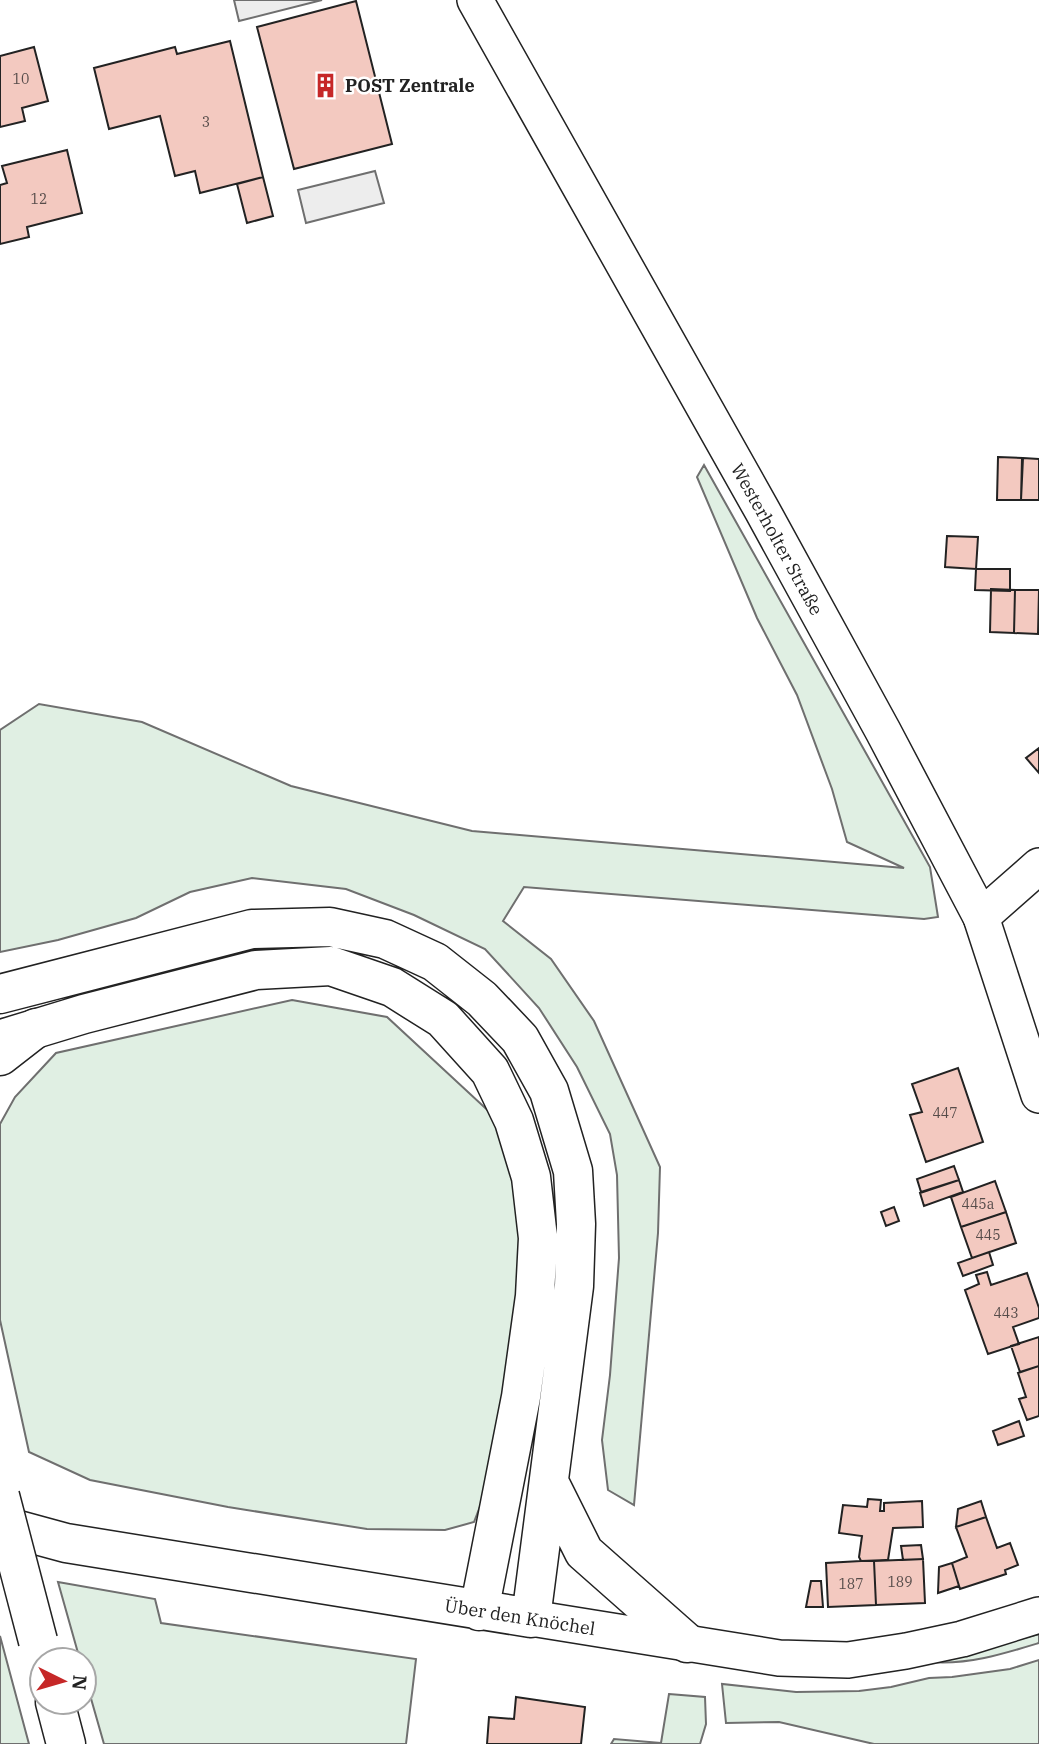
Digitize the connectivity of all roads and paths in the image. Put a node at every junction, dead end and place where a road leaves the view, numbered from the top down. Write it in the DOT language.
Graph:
graph roads {
  1 [pos="475,0"];
  2 [pos="1039,866"];
  3 [pos="981,917"];
  4 [pos="0,995"];
  5 [pos="18,1034"];
  6 [pos="0,1056"];
  7 [pos="1039,1095"];
  8 [pos="550,1484"];
  9 [pos="0,1496"];
  10 [pos="0,1525"];
  11 [pos="479,1611"];
  12 [pos="1039,1615"];
  13 [pos="531,1618"];
  14 [pos="687,1643"];
  15 [pos="39,1646"];
  16 [pos="59,1716"];
  17 [pos="66,1744"];
  1 -- 3 [label="street, Westerholter Straße"];
  2 -- 3 [label="street"];
  3 -- 7 [label="street, Westerholter Straße"];
  4 -- 8 [label="main road"];
  5 -- 6 [label="main road"];
  5 -- 11 [label="main road"];
  8 -- 13 [label="main road"];
  8 -- 14 [label="main road"];
  9 -- 15 [label="main road, bridge"];
  10 -- 11 [label="main road, Über den Knöchel"];
  11 -- 13 [label="main road, Über den Knöchel"];
  12 -- 14 [label="street, Über den Knöchel"];
  13 -- 14 [label="street, Über den Knöchel"];
  16 -- 17 [label="main road"];
}
